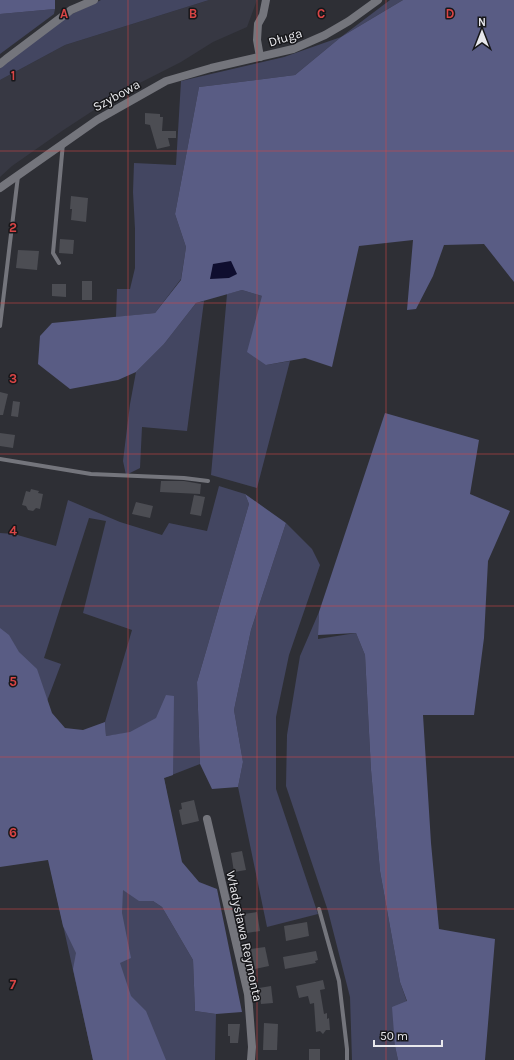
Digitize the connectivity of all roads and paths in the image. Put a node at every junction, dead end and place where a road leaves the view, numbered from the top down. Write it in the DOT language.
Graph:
graph roads {
  1 [pos="94,0"];
  2 [pos="266,0"];
  3 [pos="378,0"];
  4 [pos="260,57"];
  5 [pos="0,64"];
  6 [pos="64,143"];
  7 [pos="18,175"];
  8 [pos="0,188"];
  9 [pos="59,263"];
  10 [pos="0,326"];
  11 [pos="0,459"];
  12 [pos="208,481"];
  13 [pos="207,819"];
  14 [pos="319,909"];
  15 [pos="251,1060"];
  16 [pos="347,1060"];
  1 -- 5 [label="street"];
  2 -- 4 [label="street"];
  3 -- 4 [label="street, Długa"];
  4 -- 6 [label="street, Szybowa"];
  6 -- 7 [label="street, Szybowa"];
  6 -- 9 [label="lane"];
  7 -- 8 [label="street, Szybowa"];
  7 -- 10 [label="lane"];
  11 -- 12 [label="lane"];
  13 -- 15 [label="street, Władysława Reymonta"];
  14 -- 16 [label="lane"];
}
